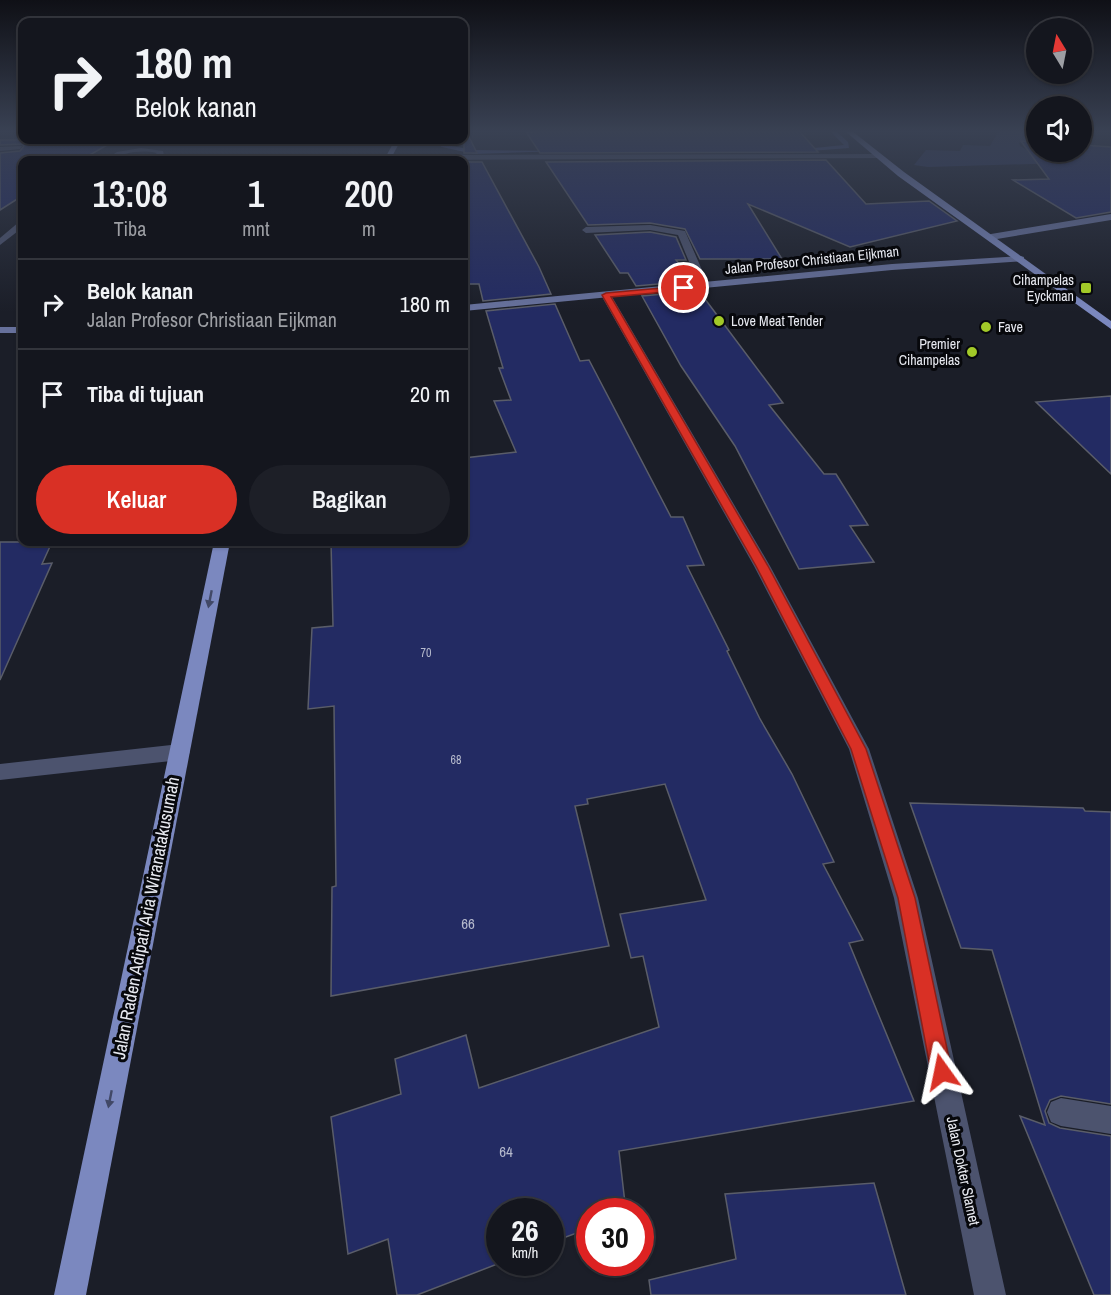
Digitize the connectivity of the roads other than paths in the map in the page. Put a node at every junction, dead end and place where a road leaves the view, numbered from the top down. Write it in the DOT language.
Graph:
graph roads {
  1 [pos="927,191"];
  2 [pos="1111,217"];
  3 [pos="18,227"];
  4 [pos="586,230"];
  5 [pos="991,237"];
  6 [pos="0,242"];
  7 [pos="1021,259"];
  8 [pos="704,286"];
  9 [pos="606,295"];
  10 [pos="468,308"];
  11 [pos="1111,326"];
  12 [pos="0,330"];
  13 [pos="18,330"];
  14 [pos="221,546"];
  15 [pos="180,752"];
  16 [pos="0,772"];
  17 [pos="1061,1112"];
  18 [pos="1111,1120"];
  19 [pos="70,1295"];
  20 [pos="990,1295"];
  1 -- 5 [label="main road"];
  2 -- 5 [label="street"];
  3 -- 6 [label="street"];
  4 -- 8 [label="street"];
  5 -- 7 [label="main road"];
  7 -- 8 [label="street, Jalan Profesor Christiaan Eijkman"];
  7 -- 11 [label="main road"];
  8 -- 9 [label="street, Jalan Profesor Christiaan Eijkman"];
  9 -- 10 [label="street, Jalan Profesor Christiaan Eijkman"];
  9 -- 20 [label="street, Jalan Dokter Slamet"];
  12 -- 13 [label="street"];
  14 -- 15 [label="main road, Jalan Raden Adipati Aria Wiranatakusumah, one-way"];
  15 -- 16 [label="street"];
  15 -- 19 [label="main road, Jalan Raden Adipati Aria Wiranatakusumah, one-way"];
  17 -- 18 [label="street"];
}
